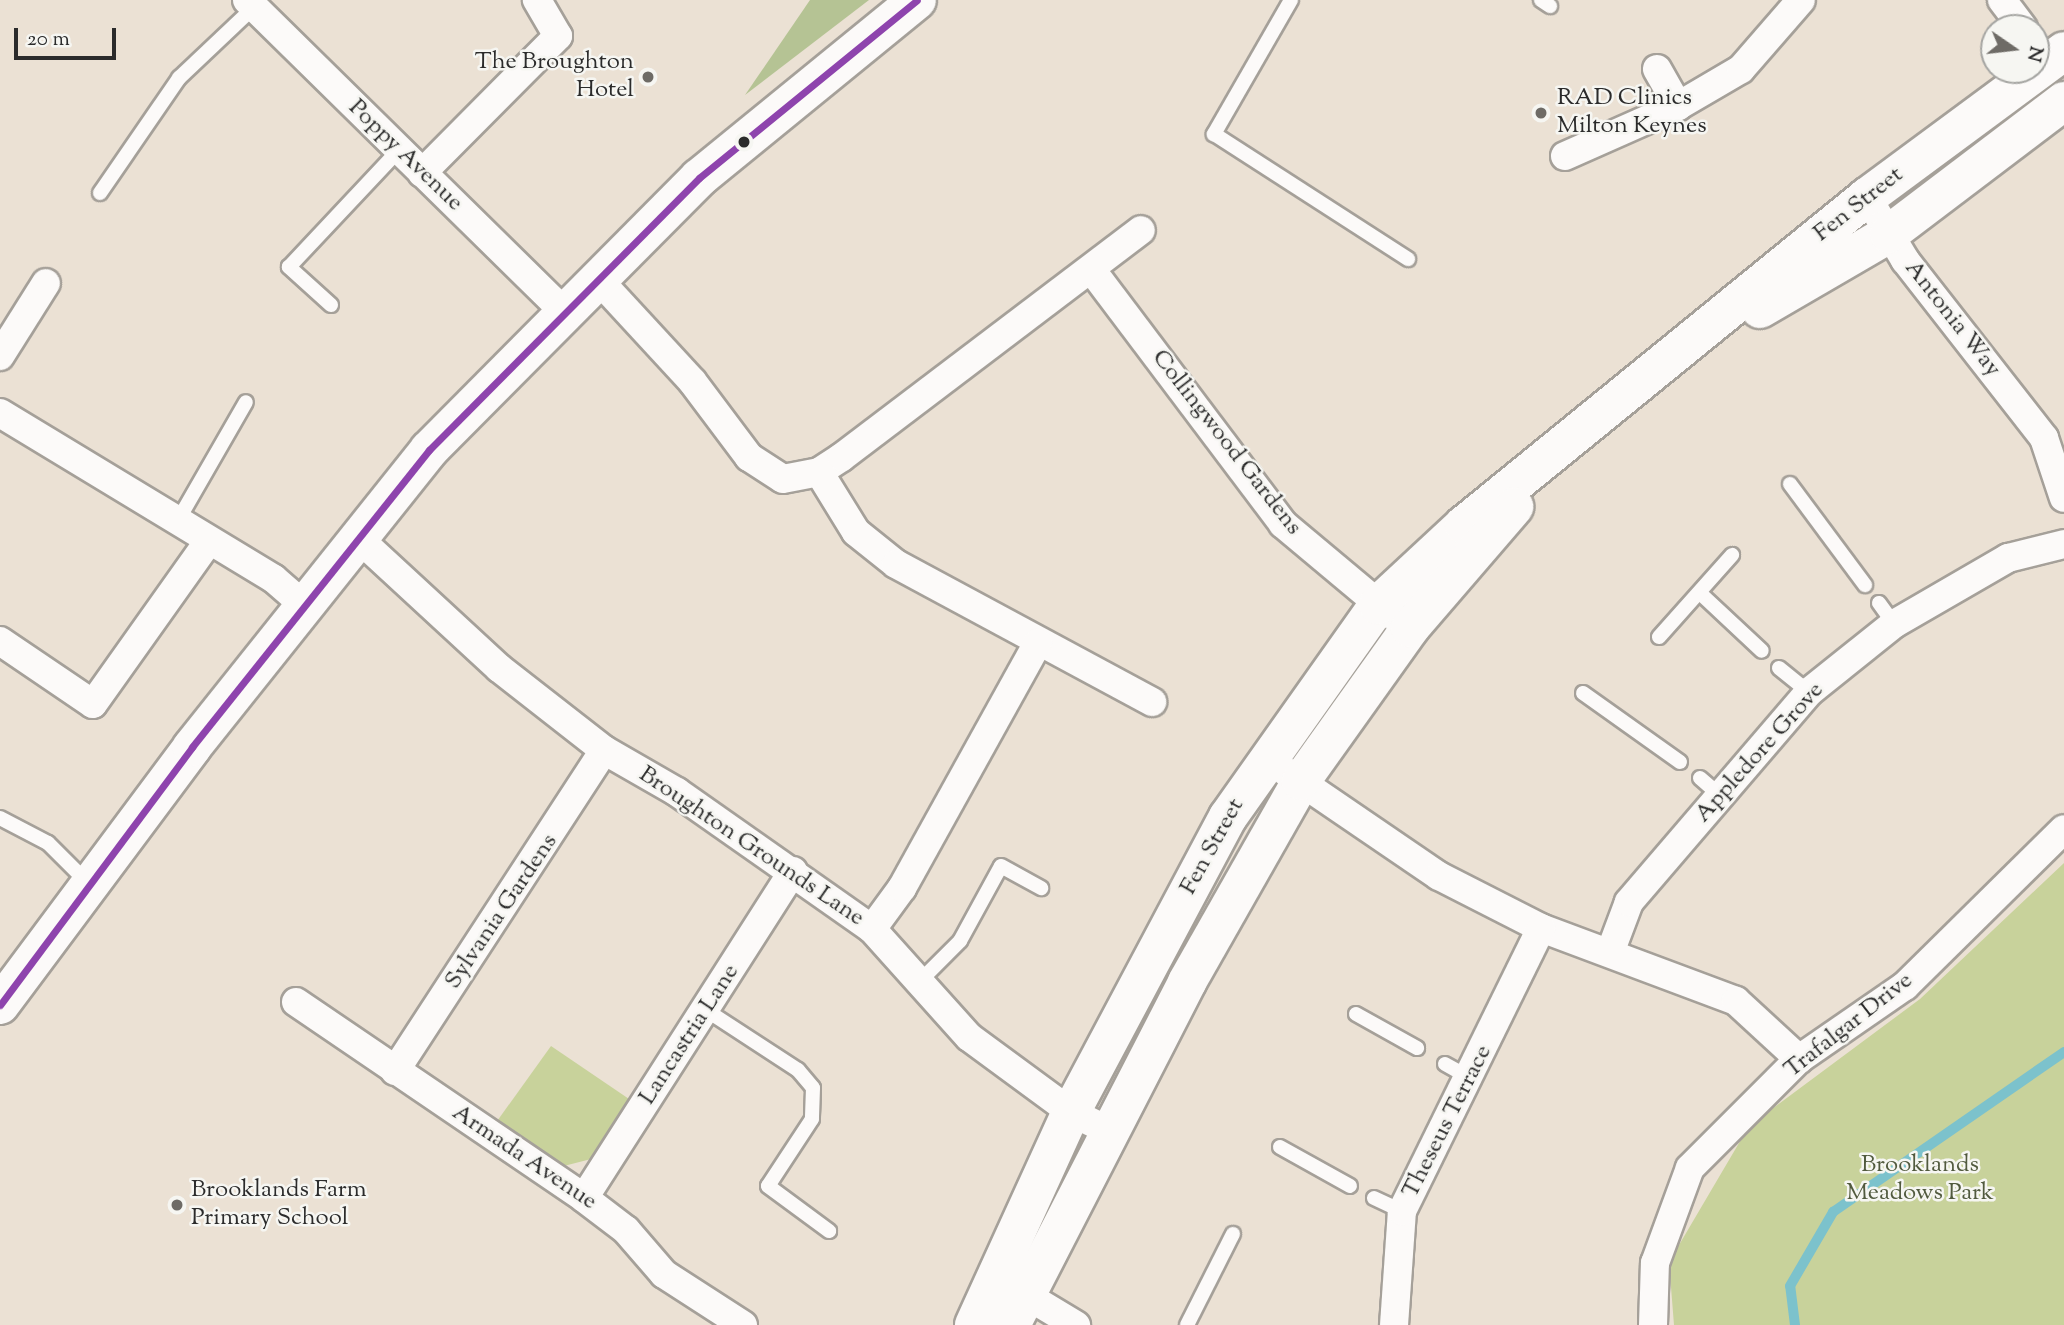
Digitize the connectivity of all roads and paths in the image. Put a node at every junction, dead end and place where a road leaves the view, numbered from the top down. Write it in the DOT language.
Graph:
graph roads {
  1 [pos="537,0"];
  2 [pos="918,0"];
  3 [pos="1291,0"];
  4 [pos="1801,0"];
  5 [pos="250,4"];
  6 [pos="2053,62"];
  7 [pos="1657,69"];
  8 [pos="2064,101"];
  9 [pos="1678,106"];
  10 [pos="398,151"];
  11 [pos="1565,156"];
  12 [pos="422,173"];
  13 [pos="100,193"];
  14 [pos="1867,197"];
  15 [pos="1141,229"];
  16 [pos="1889,234"];
  17 [pos="1408,259"];
  18 [pos="1091,269"];
  19 [pos="46,283"];
  20 [pos="609,290"];
  21 [pos="331,305"];
  22 [pos="564,311"];
  23 [pos="0,356"];
  24 [pos="1661,366"];
  25 [pos="246,402"];
  26 [pos="0,413"];
  27 [pos="2054,433"];
  28 [pos="1563,449"];
  29 [pos="818,472"];
  30 [pos="1790,484"];
  31 [pos="2064,498"];
  32 [pos="177,522"];
  33 [pos="356,536"];
  34 [pos="209,541"];
  35 [pos="2064,544"];
  36 [pos="1732,555"];
  37 [pos="1865,585"];
  38 [pos="1701,594"];
  39 [pos="304,605"];
  40 [pos="1378,605"];
  41 [pos="1410,628"];
  42 [pos="1659,637"];
  43 [pos="0,641"];
  44 [pos="1038,643"];
  45 [pos="1762,651"];
  46 [pos="1779,668"];
  47 [pos="1583,692"];
  48 [pos="1809,692"];
  49 [pos="1152,702"];
  50 [pos="604,750"];
  51 [pos="1265,758"];
  52 [pos="1680,762"];
  53 [pos="1700,778"];
  54 [pos="1301,780"];
  55 [pos="1721,796"];
  56 [pos="0,818"];
  57 [pos="2064,829"];
  58 [pos="793,871"];
  59 [pos="89,884"];
  60 [pos="1041,888"];
  61 [pos="1541,928"];
  62 [pos="872,929"];
  63 [pos="1611,950"];
  64 [pos="921,980"];
  65 [pos="296,1002"];
  66 [pos="0,1005"];
  67 [pos="706,1010"];
  68 [pos="1356,1014"];
  69 [pos="1417,1048"];
  70 [pos="1800,1059"];
  71 [pos="1446,1064"];
  72 [pos="395,1071"];
  73 [pos="1471,1078"];
  74 [pos="1071,1112"];
  75 [pos="1109,1131"];
  76 [pos="1280,1147"];
  77 [pos="1350,1186"];
  78 [pos="584,1198"];
  79 [pos="1374,1198"];
  80 [pos="1402,1211"];
  81 [pos="829,1231"];
  82 [pos="1233,1234"];
  83 [pos="1011,1299"];
  84 [pos="743,1325"];
  85 [pos="974,1325"];
  86 [pos="1076,1325"];
  87 [pos="1187,1325"];
  88 [pos="1394,1325"];
  89 [pos="1653,1325"];
  1 -- 12 [label="street"];
  2 -- 20 [label="street"];
  3 -- 17 [label="lane"];
  4 -- 9 [label="street"];
  5 -- 10 [label="street, Poppy Avenue"];
  5 -- 13 [label="lane"];
  6 -- 14 [label="street, Fen Street"];
  7 -- 9 [label="street"];
  8 -- 16 [label="street, Fen Street"];
  9 -- 11 [label="street"];
  10 -- 12 [label="street, Poppy Avenue"];
  10 -- 21 [label="lane"];
  12 -- 22 [label="street, Poppy Avenue"];
  14 -- 16 [label="street, Antonia Way"];
  14 -- 24 [label="street, Fen Street"];
  15 -- 18 [label="street"];
  16 -- 24 [label="street, Fen Street"];
  16 -- 27 [label="street, Antonia Way"];
  18 -- 29 [label="street"];
  18 -- 40 [label="street, Collingwood Gardens"];
  19 -- 23 [label="street"];
  20 -- 22 [label="street"];
  20 -- 29 [label="street"];
  22 -- 33 [label="street"];
  24 -- 28 [label="street, Fen Street"];
  25 -- 32 [label="lane"];
  26 -- 32 [label="street"];
  27 -- 31 [label="street, Antonia Way"];
  28 -- 40 [label="street, Fen Street"];
  28 -- 41 [label="street, Fen Street"];
  29 -- 44 [label="street"];
  30 -- 37 [label="lane"];
  32 -- 34 [label="street"];
  33 -- 39 [label="street"];
  33 -- 50 [label="street, Broughton Grounds Lane"];
  34 -- 39 [label="street"];
  34 -- 43 [label="street"];
  35 -- 48 [label="street, Appledore Grove"];
  36 -- 38 [label="lane"];
  38 -- 42 [label="lane"];
  38 -- 45 [label="lane"];
  39 -- 59 [label="street"];
  40 -- 41 [label="street, Collingwood Gardens"];
  40 -- 51 [label="street, Fen Street"];
  41 -- 54 [label="street, Fen Street"];
  44 -- 49 [label="street"];
  44 -- 62 [label="street"];
  46 -- 48 [label="lane"];
  47 -- 52 [label="lane"];
  48 -- 55 [label="street, Appledore Grove"];
  50 -- 58 [label="street, Broughton Grounds Lane"];
  50 -- 72 [label="street, Sylvania Gardens"];
  51 -- 54 [label="street"];
  51 -- 74 [label="street, Fen Street"];
  53 -- 55 [label="lane"];
  54 -- 61 [label="street"];
  54 -- 75 [label="street, Fen Street"];
  55 -- 63 [label="street, Appledore Grove"];
  56 -- 59 [label="lane"];
  57 -- 70 [label="street, Trafalgar Drive"];
  58 -- 62 [label="street, Broughton Grounds Lane"];
  58 -- 67 [label="street, Lancastria Lane"];
  59 -- 66 [label="street"];
  60 -- 64 [label="lane"];
  61 -- 63 [label="street"];
  61 -- 73 [label="street, Theseus Terrace"];
  62 -- 64 [label="street, Broughton Grounds Lane"];
  63 -- 70 [label="street"];
  64 -- 74 [label="street, Broughton Grounds Lane"];
  65 -- 72 [label="street, Armada Avenue"];
  67 -- 78 [label="street, Lancastria Lane"];
  67 -- 81 [label="lane"];
  68 -- 69 [label="lane"];
  70 -- 89 [label="street, Trafalgar Drive"];
  71 -- 73 [label="lane"];
  72 -- 78 [label="street, Armada Avenue"];
  73 -- 80 [label="street, Theseus Terrace"];
  74 -- 75 [label="street, Broughton Grounds Lane"];
  74 -- 83 [label="street, Fen Street"];
  75 -- 83 [label="street, Fen Street"];
  76 -- 77 [label="lane"];
  78 -- 84 [label="street, Armada Avenue"];
  79 -- 80 [label="lane"];
  80 -- 88 [label="street, Theseus Terrace"];
  82 -- 87 [label="lane"];
  83 -- 85 [label="street, Fen Street"];
  83 -- 86 [label="street"];
}
